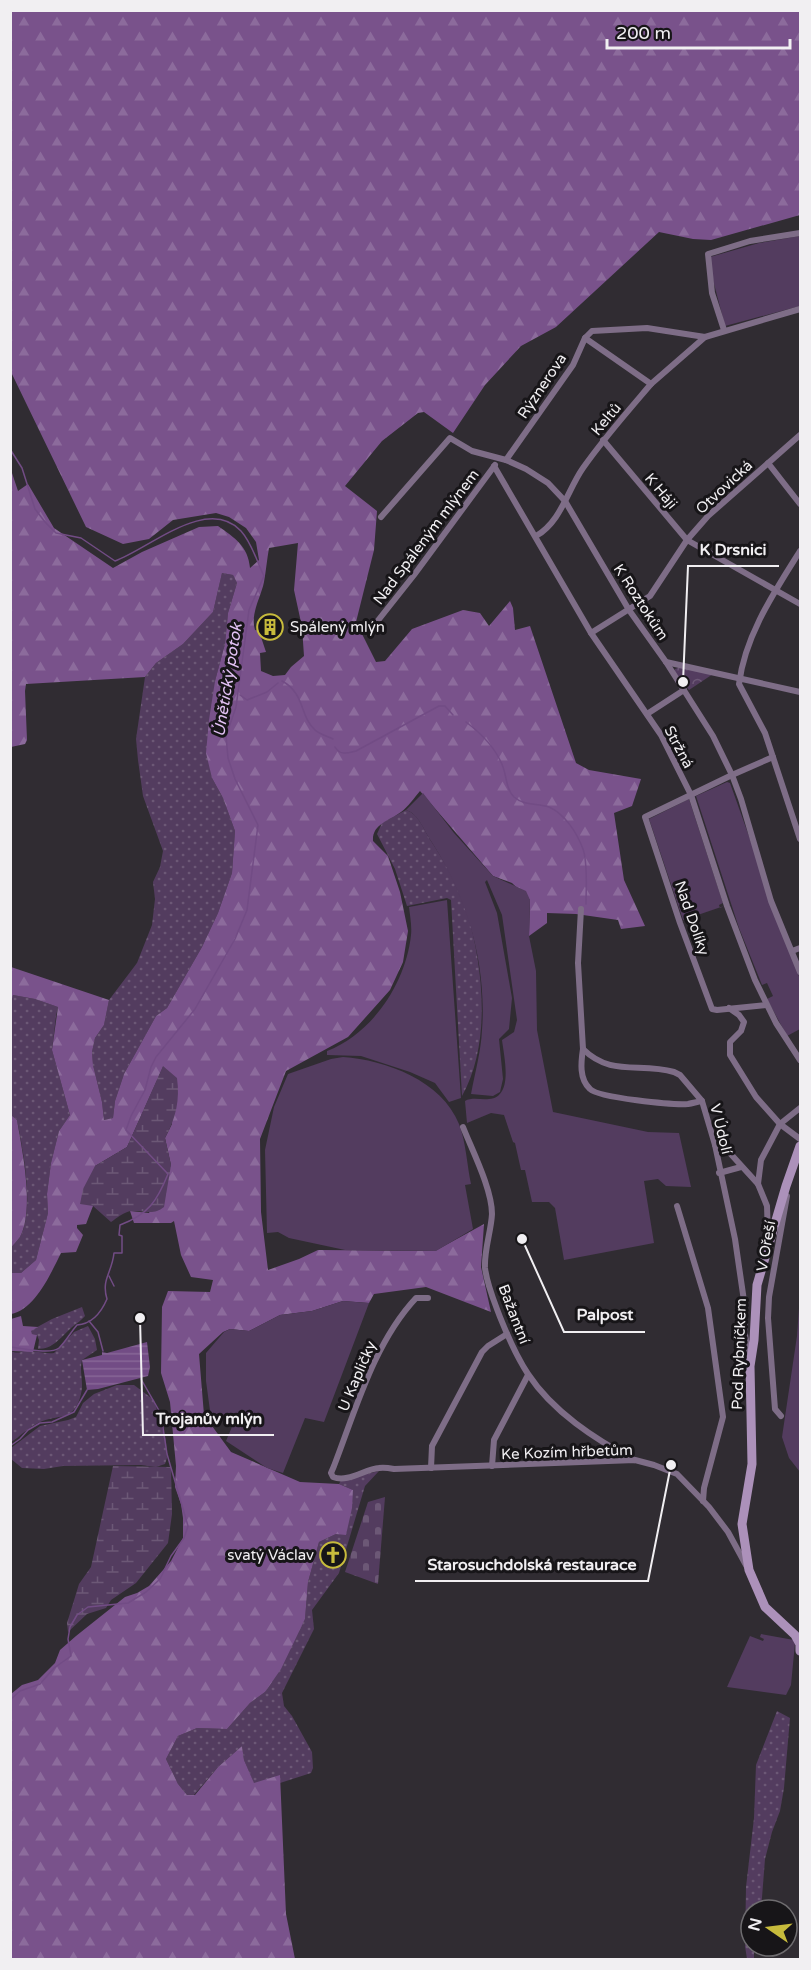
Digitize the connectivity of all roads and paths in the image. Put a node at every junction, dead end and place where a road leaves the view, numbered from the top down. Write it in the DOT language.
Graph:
graph roads {
  1 [pos="801,233"];
  2 [pos="801,309"];
  3 [pos="724,330"];
  4 [pos="705,337"];
  5 [pos="585,338"];
  6 [pos="651,384"];
  7 [pos="801,435"];
  8 [pos="603,440"];
  9 [pos="495,458"];
  10 [pos="506,459"];
  11 [pos="768,463"];
  12 [pos="494,466"];
  13 [pos="565,501"];
  14 [pos="801,504"];
  15 [pos="381,517"];
  16 [pos="536,536"];
  17 [pos="687,540"];
  18 [pos="801,551"];
  19 [pos="776,590"];
  20 [pos="801,604"];
  21 [pos="629,610"];
  22 [pos="376,623"];
  23 [pos="591,633"];
  24 [pos="666,662"];
  25 [pos="740,677"];
  26 [pos="684,690"];
  27 [pos="801,692"];
  28 [pos="647,714"];
  29 [pos="773,757"];
  30 [pos="732,775"];
  31 [pos="691,795"];
  32 [pos="798,823"];
  33 [pos="801,839"];
  34 [pos="581,909"];
  35 [pos="801,948"];
  36 [pos="792,951"];
  37 [pos="801,972"];
  38 [pos="766,1005"];
  39 [pos="729,1008"];
  40 [pos="583,1049"];
  41 [pos="801,1060"];
  42 [pos="702,1101"];
  43 [pos="801,1107"];
  44 [pos="780,1124"];
  45 [pos="463,1127"];
  46 [pos="801,1139"];
  47 [pos="715,1145"];
  48 [pos="801,1146"];
  49 [pos="741,1167"];
  50 [pos="719,1173"];
  51 [pos="758,1184"];
  52 [pos="786,1186"];
  53 [pos="677,1206"];
  54 [pos="768,1245"];
  55 [pos="428,1298"];
  56 [pos="507,1334"];
  57 [pos="750,1366"];
  58 [pos="528,1375"];
  59 [pos="781,1416"];
  60 [pos="634,1460"];
  61 [pos="492,1466"];
  62 [pos="431,1468"];
  63 [pos="338,1479"];
  64 [pos="704,1501"];
  65 [pos="749,1570"];
  66 [pos="801,1651"];
  1 -- 3 [label="street"];
  2 -- 3 [label="street"];
  3 -- 4 [label="street"];
  4 -- 5 [label="street"];
  4 -- 6 [label="street, Keltů"];
  5 -- 6 [label="street"];
  5 -- 10 [label="street, Rýznerova"];
  6 -- 8 [label="street, Keltů"];
  7 -- 11 [label="street, Otvovická"];
  8 -- 13 [label="street, Keltů"];
  8 -- 17 [label="street, K Háji"];
  9 -- 10 [label="street, K Roztokům"];
  9 -- 12 [label="street"];
  9 -- 15 [label="street, K Roztokům"];
  10 -- 13 [label="street, K Roztokům"];
  11 -- 14 [label="street"];
  11 -- 17 [label="street, Otvovická"];
  12 -- 16 [label="street, Stržná"];
  12 -- 22 [label="street, Nad Spáleným mlýnem"];
  13 -- 16 [label="street, Keltů"];
  13 -- 21 [label="street, K Roztokům"];
  16 -- 23 [label="street, Stržná"];
  17 -- 19 [label="street, K Háji"];
  17 -- 21 [label="street, Otvovická"];
  18 -- 19 [label="street"];
  19 -- 20 [label="street, K Háji"];
  19 -- 25 [label="street"];
  21 -- 23 [label="street, Otvovická"];
  21 -- 24 [label="street, K Roztokům"];
  23 -- 28 [label="street, Stržná"];
  24 -- 25 [label="street"];
  24 -- 26 [label="street, K Roztokům"];
  25 -- 27 [label="street"];
  25 -- 29 [label="street"];
  26 -- 28 [label="street"];
  26 -- 30 [label="street, K Roztokům"];
  28 -- 31 [label="street, Stržná"];
  29 -- 30 [label="street"];
  29 -- 32 [label="street"];
  30 -- 31 [label="street"];
  30 -- 36 [label="street, K Roztokům"];
  31 -- 38 [label="street, Stržná"];
  31 -- 39 [label="street, Nad Dolíky"];
  32 -- 33 [label="street"];
  34 -- 40 [label="street"];
  35 -- 36 [label="street"];
  36 -- 37 [label="street, K Roztokům"];
  38 -- 39 [label="street, Nad Dolíky"];
  38 -- 41 [label="street, Stržná"];
  39 -- 44 [label="street"];
  40 -- 42 [label="street, V Údolí"];
  40 -- 42 [label="street"];
  42 -- 47 [label="street, V Údolí"];
  43 -- 44 [label="street"];
  44 -- 46 [label="street"];
  44 -- 51 [label="street"];
  45 -- 56 [label="street, Bažantní"];
  47 -- 49 [label="street"];
  47 -- 50 [label="street, V Údolí"];
  48 -- 52 [label="street, Pod Rybníčkem"];
  49 -- 50 [label="street"];
  49 -- 51 [label="street"];
  50 -- 57 [label="street, V Údolí"];
  51 -- 54 [label="street"];
  52 -- 54 [label="street, Pod Rybníčkem"];
  52 -- 59 [label="street, V Ořeší"];
  53 -- 64 [label="street"];
  54 -- 57 [label="street, Pod Rybníčkem"];
  55 -- 63 [label="street, U Kapličky"];
  56 -- 58 [label="street, Bažantní"];
  56 -- 62 [label="street"];
  57 -- 65 [label="street, Pod Rybníčkem"];
  58 -- 60 [label="street, Bažantní"];
  58 -- 61 [label="street"];
  60 -- 61 [label="street, Ke Kozím hřbetům"];
  60 -- 64 [label="street, Ke Kozím hřbetům"];
  61 -- 62 [label="street, Ke Kozím hřbetům"];
  62 -- 63 [label="street, Ke Kozím hřbetům"];
  64 -- 65 [label="street, Ke Kozím hřbetům"];
  65 -- 66 [label="street, Pod Rybníčkem"];
}
